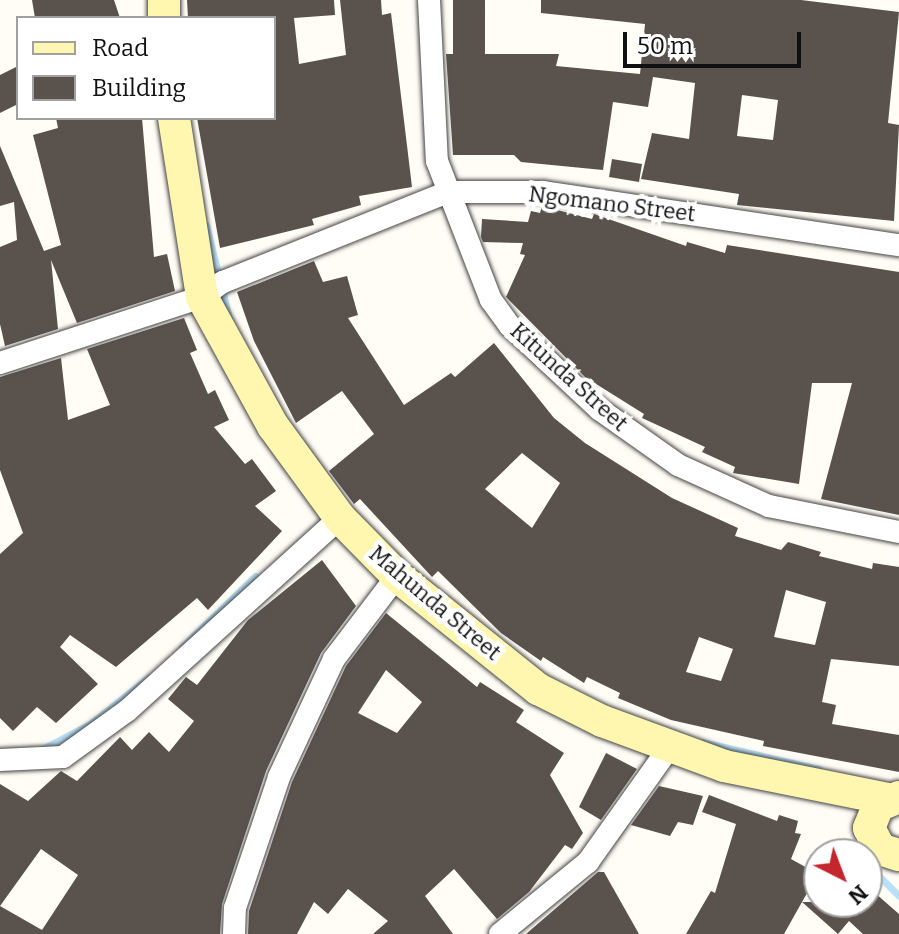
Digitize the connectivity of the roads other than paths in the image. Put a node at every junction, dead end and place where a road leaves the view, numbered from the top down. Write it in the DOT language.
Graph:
graph roads {
  1 [pos="429,0"];
  2 [pos="174,120"];
  3 [pos="448,192"];
  4 [pos="899,245"];
  5 [pos="202,297"];
  6 [pos="0,363"];
  7 [pos="340,518"];
  8 [pos="899,532"];
  9 [pos="397,576"];
  10 [pos="669,748"];
  11 [pos="0,760"];
  12 [pos="811,786"];
  13 [pos="894,798"];
  14 [pos="886,848"];
  15 [pos="234,934"];
  16 [pos="500,934"];
  1 -- 3 [label="street, Kitunda Street"];
  2 -- 5 [label="street, Mahunda Street"];
  3 -- 4 [label="street, Ngomano Street"];
  3 -- 5 [label="street, Ngomano Street"];
  3 -- 8 [label="street, Kitunda Street"];
  5 -- 6 [label="street, Ngomano Street"];
  5 -- 7 [label="street, Mahunda Street"];
  7 -- 9 [label="street, Mahunda Street"];
  7 -- 11 [label="street"];
  9 -- 10 [label="street, Mahunda Street"];
  9 -- 15 [label="street"];
  10 -- 12 [label="street, Mahunda Street"];
  10 -- 16 [label="street"];
  12 -- 13 [label="street, Mahunda Street"];
  12 -- 14 [label="street"];
  13 -- 14 [label="street"];
}
